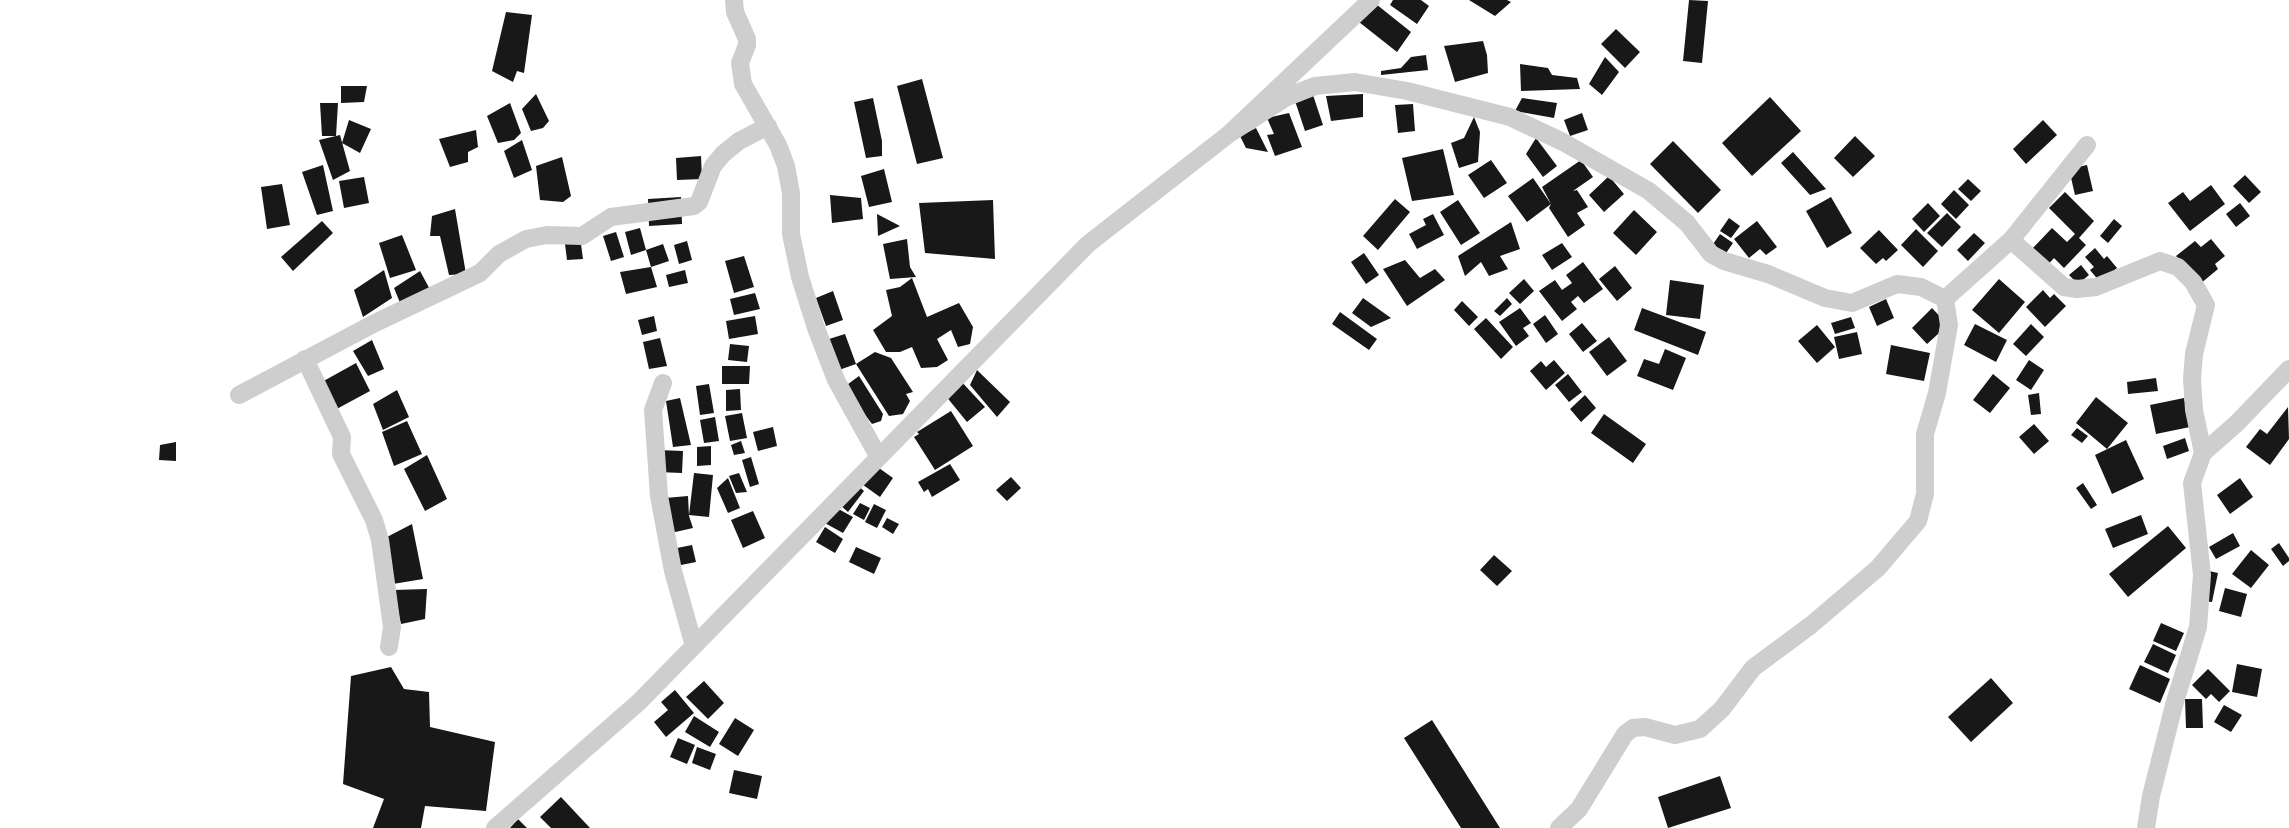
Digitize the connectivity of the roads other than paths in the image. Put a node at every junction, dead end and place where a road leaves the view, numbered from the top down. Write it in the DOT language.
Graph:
graph roads {
  1 [pos="734,0"];
  2 [pos="1371,0"];
  3 [pos="768,126"];
  4 [pos="1229,134"];
  5 [pos="2087,145"];
  6 [pos="2011,240"];
  7 [pos="1945,299"];
  8 [pos="305,359"];
  9 [pos="2289,369"];
  10 [pos="663,384"];
  11 [pos="239,395"];
  12 [pos="2203,454"];
  13 [pos="878,456"];
  14 [pos="694,646"];
  15 [pos="390,647"];
  16 [pos="495,828"];
  17 [pos="1559,828"];
  18 [pos="2146,828"];
  1 -- 3 [label="street"];
  2 -- 4 [label="street"];
  3 -- 8 [label="street"];
  3 -- 13 [label="street"];
  4 -- 7 [label="street"];
  4 -- 13 [label="street"];
  5 -- 6 [label="street"];
  6 -- 7 [label="street"];
  6 -- 12 [label="street"];
  7 -- 17 [label="street"];
  8 -- 11 [label="street"];
  8 -- 15 [label="street"];
  9 -- 12 [label="street"];
  10 -- 14 [label="street"];
  12 -- 18 [label="street"];
  13 -- 14 [label="street"];
  14 -- 16 [label="street"];
}
